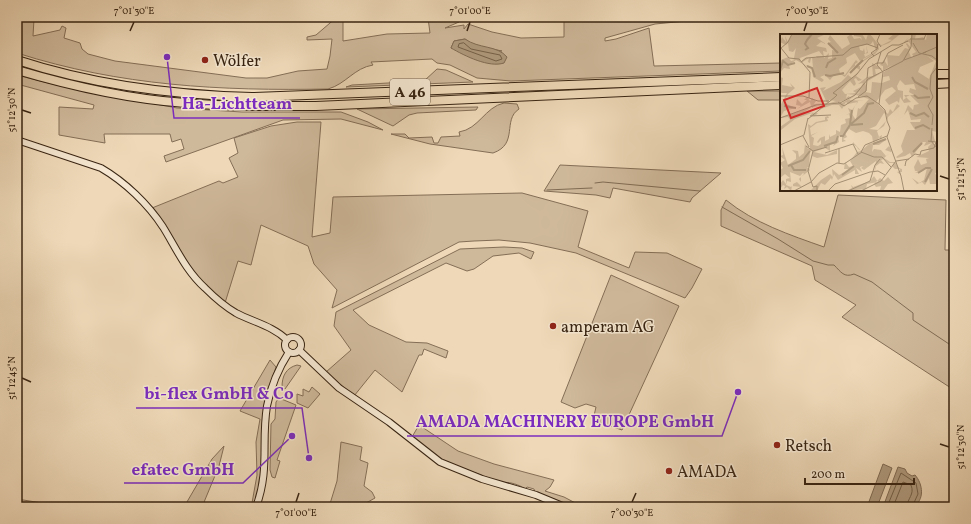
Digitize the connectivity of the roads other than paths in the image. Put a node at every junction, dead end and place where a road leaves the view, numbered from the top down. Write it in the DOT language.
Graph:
graph roads {
  1 [pos="18,60"];
  2 [pos="17,70"];
  3 [pos="937,74"];
  4 [pos="954,74"];
  5 [pos="780,76"];
  6 [pos="954,83"];
  7 [pos="937,84"];
  8 [pos="780,85"];
  9 [pos="17,140"];
  10 [pos="287,340"];
  11 [pos="299,350"];
  12 [pos="289,352"];
  13 [pos="256,507"];
  14 [pos="565,507"];
  1 -- 5 [label="highway, A 46"];
  2 -- 8 [label="highway, A 46"];
  3 -- 4 [label="highway"];
  6 -- 7 [label="highway"];
  9 -- 10 [label="main road"];
  10 -- 11 [label="main road"];
  10 -- 12 [label="main road"];
  11 -- 12 [label="main road"];
  11 -- 14 [label="main road"];
  12 -- 13 [label="main road"];
}
